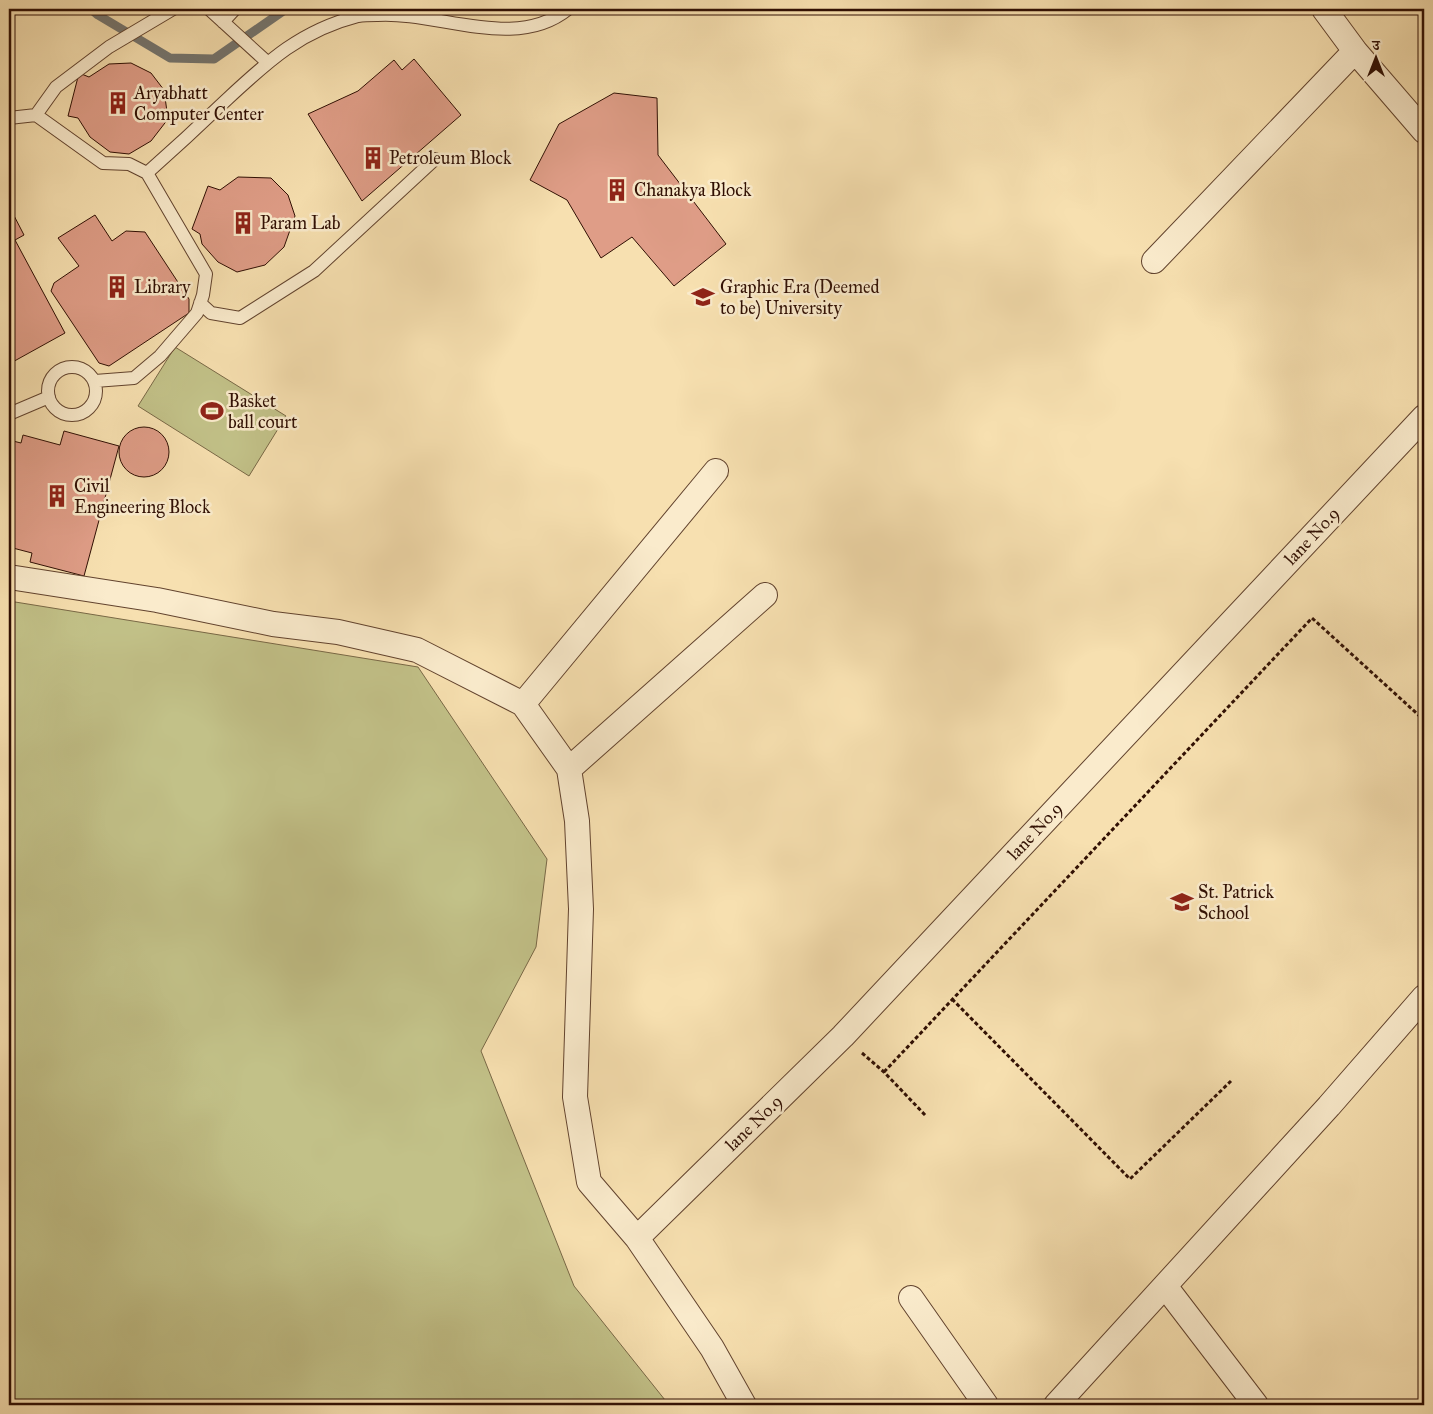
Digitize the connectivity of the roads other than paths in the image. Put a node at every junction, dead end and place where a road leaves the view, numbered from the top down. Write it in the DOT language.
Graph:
graph roads {
  1 [pos="174,9"];
  2 [pos="209,9"];
  3 [pos="235,9"];
  4 [pos="1324,9"];
  5 [pos="559,11"];
  6 [pos="228,26"];
  7 [pos="1355,51"];
  8 [pos="267,62"];
  9 [pos="36,115"];
  10 [pos="9,118"];
  11 [pos="1424,131"];
  12 [pos="435,159"];
  13 [pos="147,173"];
  14 [pos="1154,261"];
  15 [pos="200,303"];
  16 [pos="95,381"];
  17 [pos="49,397"];
  18 [pos="9,414"];
  19 [pos="1424,417"];
  20 [pos="716,472"];
  21 [pos="9,577"];
  22 [pos="765,595"];
  23 [pos="523,704"];
  24 [pos="569,769"];
  25 [pos="1424,997"];
  26 [pos="638,1238"];
  27 [pos="1165,1286"];
  28 [pos="911,1298"];
  29 [pos="744,1405"];
  30 [pos="986,1405"];
  31 [pos="1056,1405"];
  32 [pos="1256,1405"];
  1 -- 9 [label="lane"];
  2 -- 6 [label="lane"];
  3 -- 6 [label="lane"];
  4 -- 7 [label="street"];
  5 -- 8 [label="lane"];
  6 -- 8 [label="lane"];
  7 -- 11 [label="street"];
  7 -- 14 [label="street"];
  8 -- 13 [label="lane"];
  9 -- 10 [label="lane"];
  9 -- 13 [label="lane"];
  12 -- 15 [label="lane"];
  13 -- 15 [label="lane"];
  15 -- 16 [label="lane"];
  16 -- 17 [label="lane"];
  16 -- 17 [label="lane"];
  17 -- 18 [label="lane"];
  19 -- 26 [label="street, lane No.9"];
  20 -- 23 [label="street"];
  21 -- 23 [label="street"];
  22 -- 24 [label="street"];
  23 -- 24 [label="street"];
  24 -- 26 [label="street"];
  25 -- 27 [label="street"];
  26 -- 29 [label="street"];
  27 -- 31 [label="street"];
  27 -- 32 [label="street"];
  28 -- 30 [label="street"];
}
